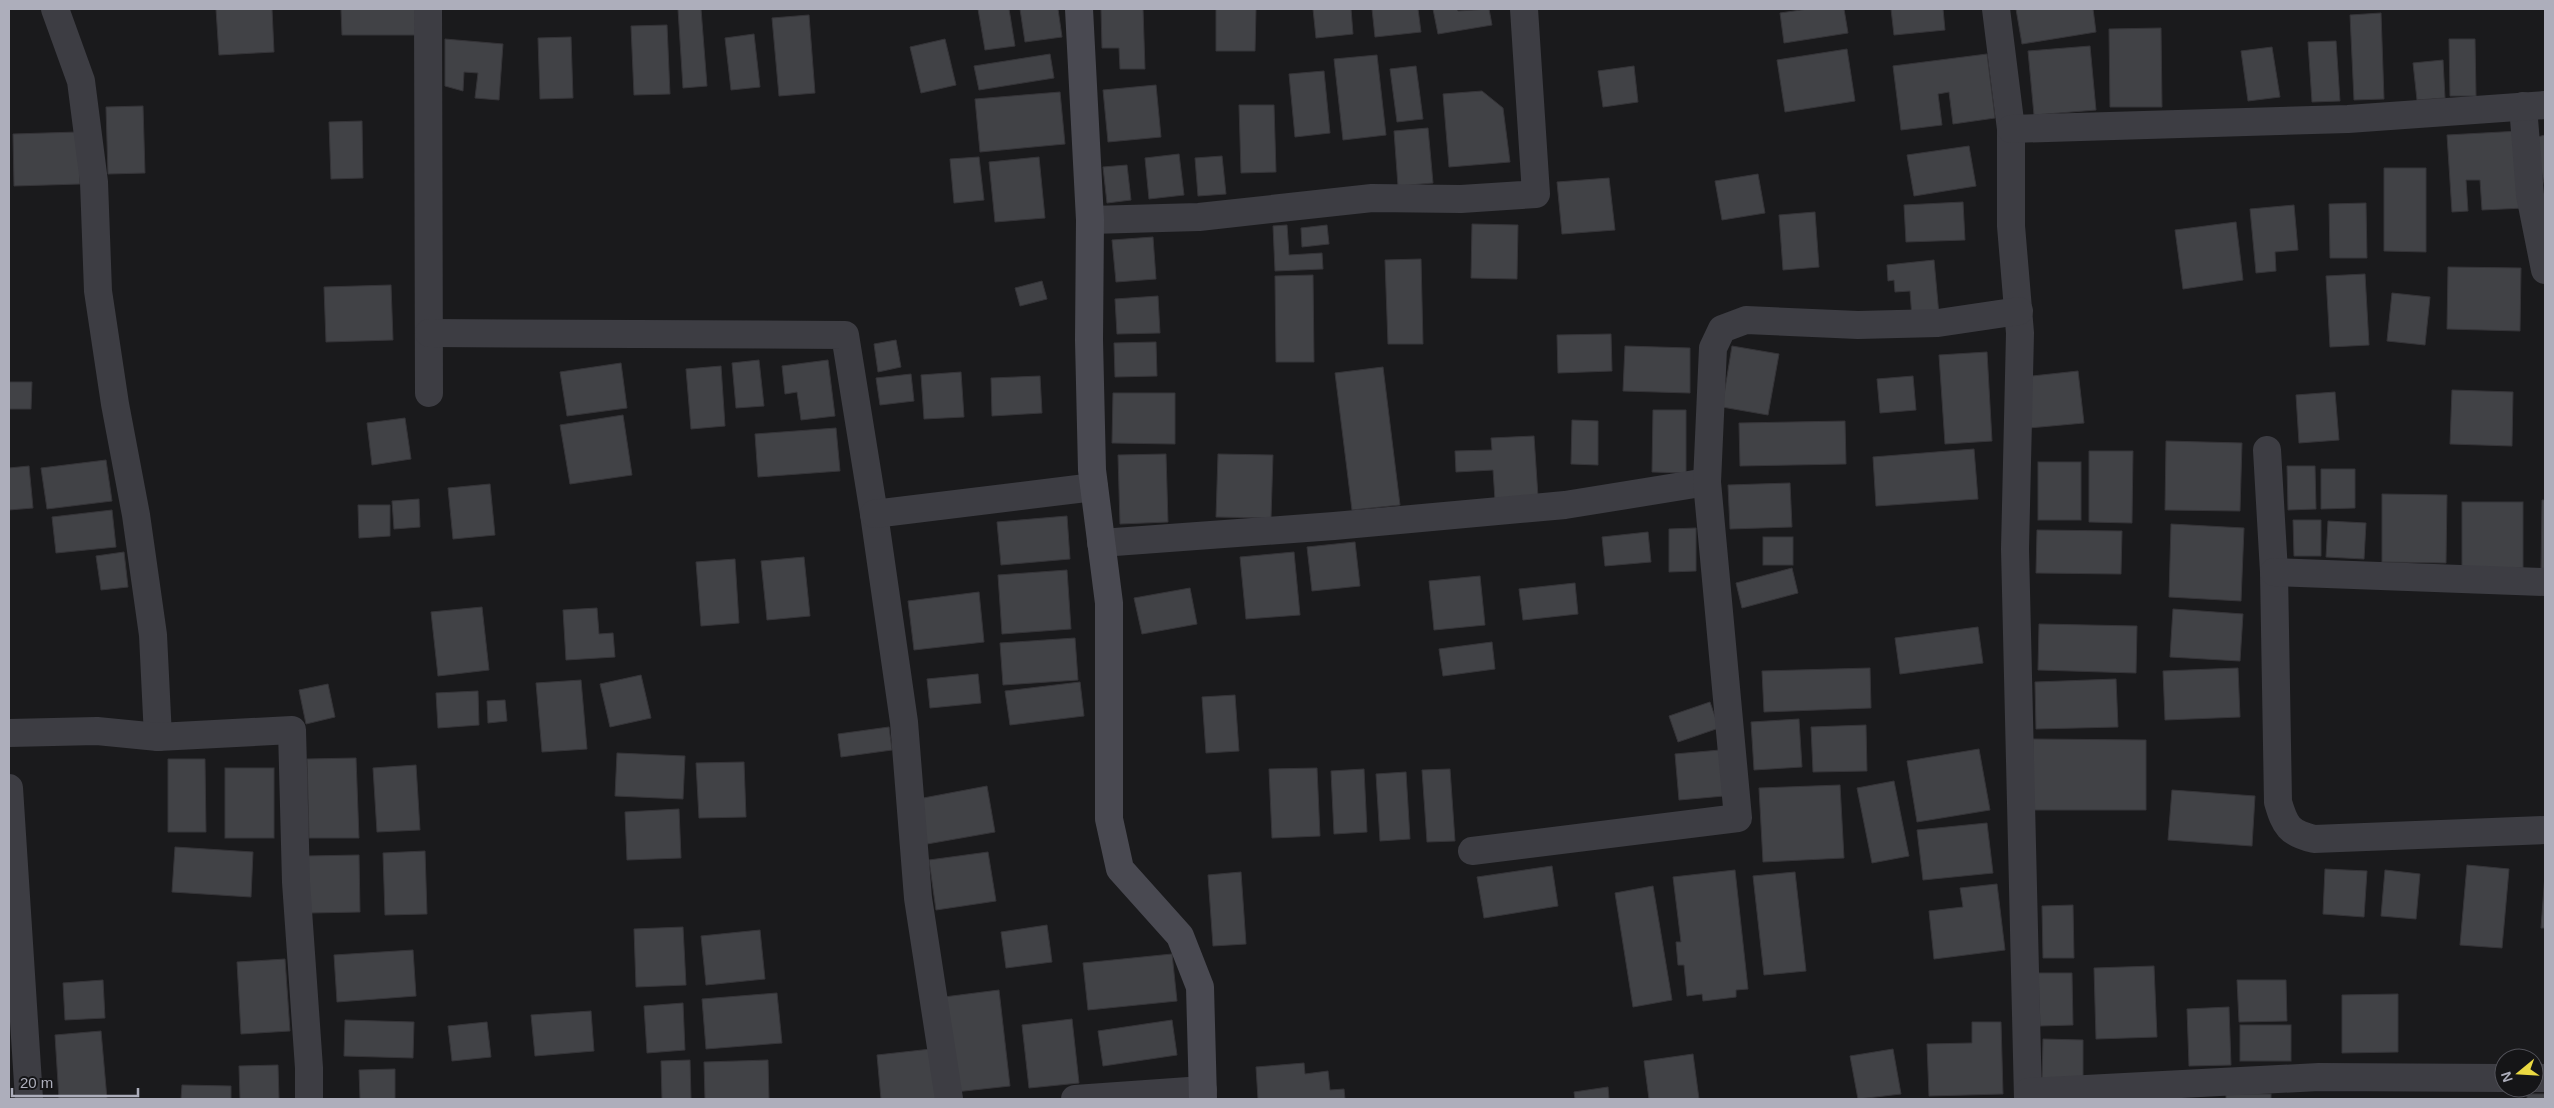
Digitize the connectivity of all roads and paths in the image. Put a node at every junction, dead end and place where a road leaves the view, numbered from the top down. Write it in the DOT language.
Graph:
graph roads {
  1 [pos="55,9"];
  2 [pos="428,9"];
  3 [pos="1079,9"];
  4 [pos="1524,9"];
  5 [pos="1996,9"];
  6 [pos="2534,105"];
  7 [pos="2011,129"];
  8 [pos="1090,220"];
  9 [pos="2545,270"];
  10 [pos="2019,311"];
  11 [pos="429,333"];
  12 [pos="429,393"];
  13 [pos="2267,450"];
  14 [pos="1707,482"];
  15 [pos="1094,487"];
  16 [pos="874,514"];
  17 [pos="1101,543"];
  18 [pos="2274,572"];
  19 [pos="2545,582"];
  20 [pos="9,733"];
  21 [pos="158,737"];
  22 [pos="9,788"];
  23 [pos="2545,830"];
  24 [pos="1472,851"];
  25 [pos="2494,1079"];
  26 [pos="2319,1088"];
  27 [pos="1203,1095"];
  28 [pos="2028,1096"];
  29 [pos="28,1099"];
  30 [pos="309,1099"];
  31 [pos="949,1099"];
  32 [pos="1075,1099"];
  1 -- 21 [label="street"];
  2 -- 11 [label="street"];
  3 -- 8 [label="street"];
  4 -- 8 [label="street"];
  5 -- 7 [label="street"];
  6 -- 7 [label="street"];
  6 -- 9 [label="street"];
  7 -- 10 [label="street"];
  8 -- 15 [label="street"];
  10 -- 14 [label="street"];
  10 -- 28 [label="street"];
  11 -- 12 [label="street"];
  11 -- 16 [label="street"];
  13 -- 18 [label="street"];
  14 -- 17 [label="street"];
  14 -- 24 [label="street"];
  15 -- 16 [label="street"];
  15 -- 17 [label="street"];
  16 -- 31 [label="street"];
  17 -- 27 [label="street"];
  18 -- 19 [label="street"];
  18 -- 23 [label="street"];
  20 -- 21 [label="street"];
  21 -- 30 [label="street"];
  22 -- 29 [label="street"];
  25 -- 26 [label="street"];
  26 -- 28 [label="street"];
  27 -- 32 [label="street"];
}
